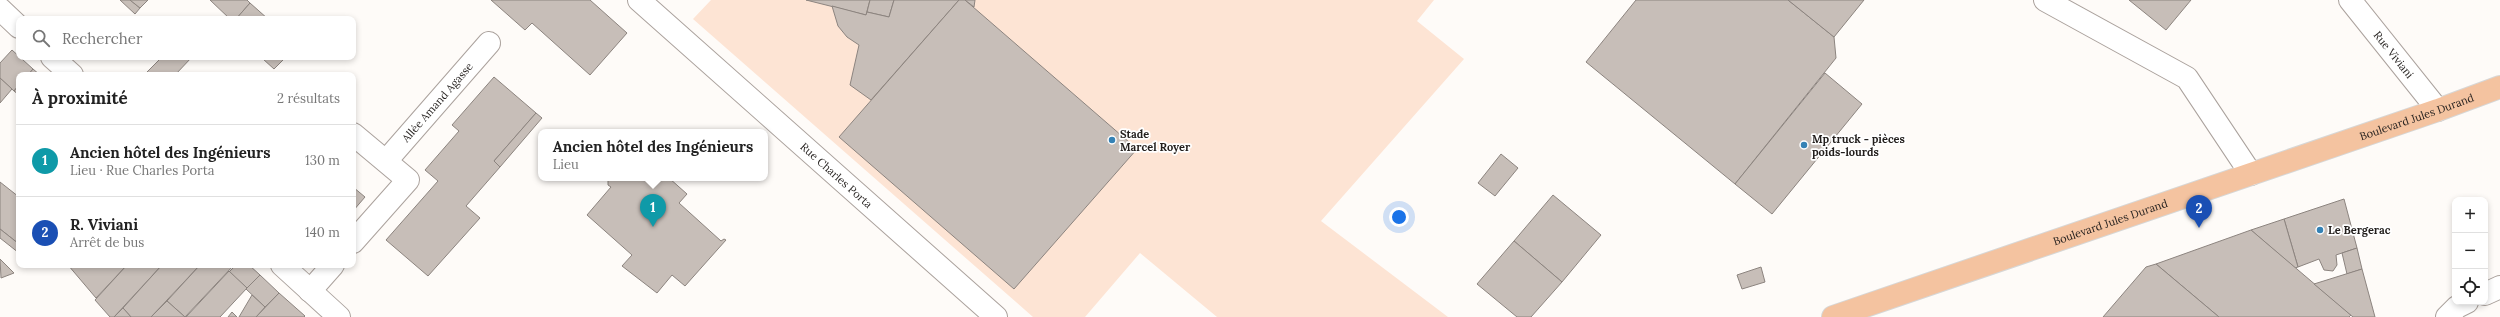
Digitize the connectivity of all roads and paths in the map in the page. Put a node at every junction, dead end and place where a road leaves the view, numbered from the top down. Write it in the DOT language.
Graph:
graph roads {
  1 [pos="639,0"];
  2 [pos="2045,0"];
  3 [pos="2350,0"];
  4 [pos="0,9"];
  5 [pos="16,24"];
  6 [pos="489,43"];
  7 [pos="55,60"];
  8 [pos="69,72"];
  9 [pos="2500,86"];
  10 [pos="2438,110"];
  11 [pos="356,136"];
  12 [pos="386,161"];
  13 [pos="2251,174"];
  14 [pos="356,239"];
  15 [pos="285,268"];
  16 [pos="330,268"];
  17 [pos="2500,287"];
  18 [pos="310,291"];
  19 [pos="2488,293"];
  20 [pos="2461,305"];
  21 [pos="339,317"];
  22 [pos="996,317"];
  23 [pos="1832,317"];
  24 [pos="2446,317"];
  1 -- 22 [label="street, Rue Charles Porta"];
  2 -- 13 [label="street"];
  3 -- 10 [label="street, Rue Viviani"];
  4 -- 5 [label="street"];
  6 -- 12 [label="street, Allée Amand Agasse"];
  7 -- 8 [label="street"];
  9 -- 10 [label="main road, Boulevard Jules Durand"];
  10 -- 13 [label="main road, Boulevard Jules Durand"];
  11 -- 12 [label="street"];
  12 -- 14 [label="street"];
  13 -- 23 [label="main road, Boulevard Jules Durand"];
  15 -- 18 [label="street"];
  16 -- 18 [label="street"];
  17 -- 19 [label="street"];
  18 -- 21 [label="street"];
  20 -- 24 [label="street"];
}
